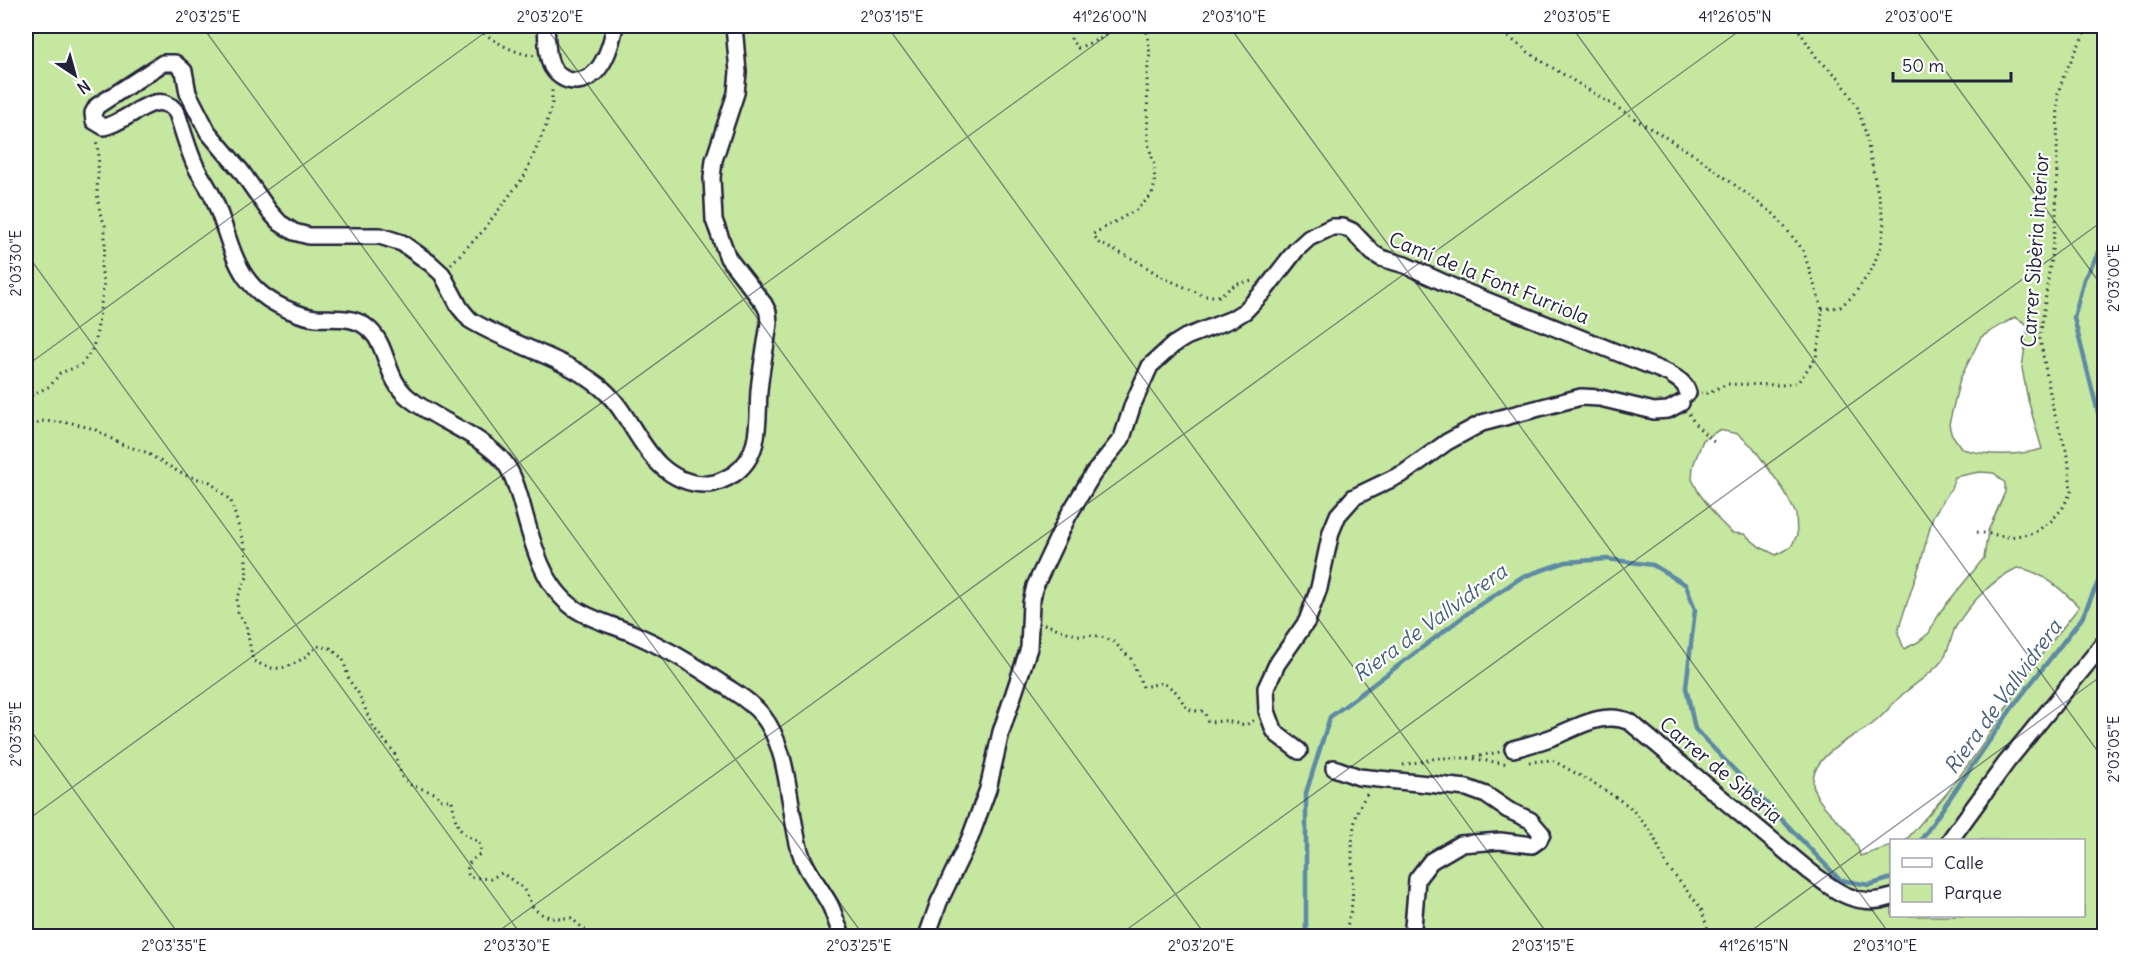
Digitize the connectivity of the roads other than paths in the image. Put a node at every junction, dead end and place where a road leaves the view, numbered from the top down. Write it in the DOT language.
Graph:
graph roads {
  1 [pos="546,26"];
  2 [pos="615,26"];
  3 [pos="734,26"];
  4 [pos="2104,643"];
  5 [pos="1299,751"];
  6 [pos="1513,756"];
  7 [pos="1334,768"];
  8 [pos="1951,839"];
  9 [pos="1890,898"];
  10 [pos="843,936"];
  11 [pos="927,936"];
  12 [pos="1415,936"];
  1 -- 2 [label="street"];
  3 -- 10 [label="street"];
  4 -- 8 [label="street"];
  5 -- 11 [label="street, Camí de la Font Furriola"];
  6 -- 9 [label="street, Carrer de Sibèria"];
  7 -- 12 [label="street"];
}
